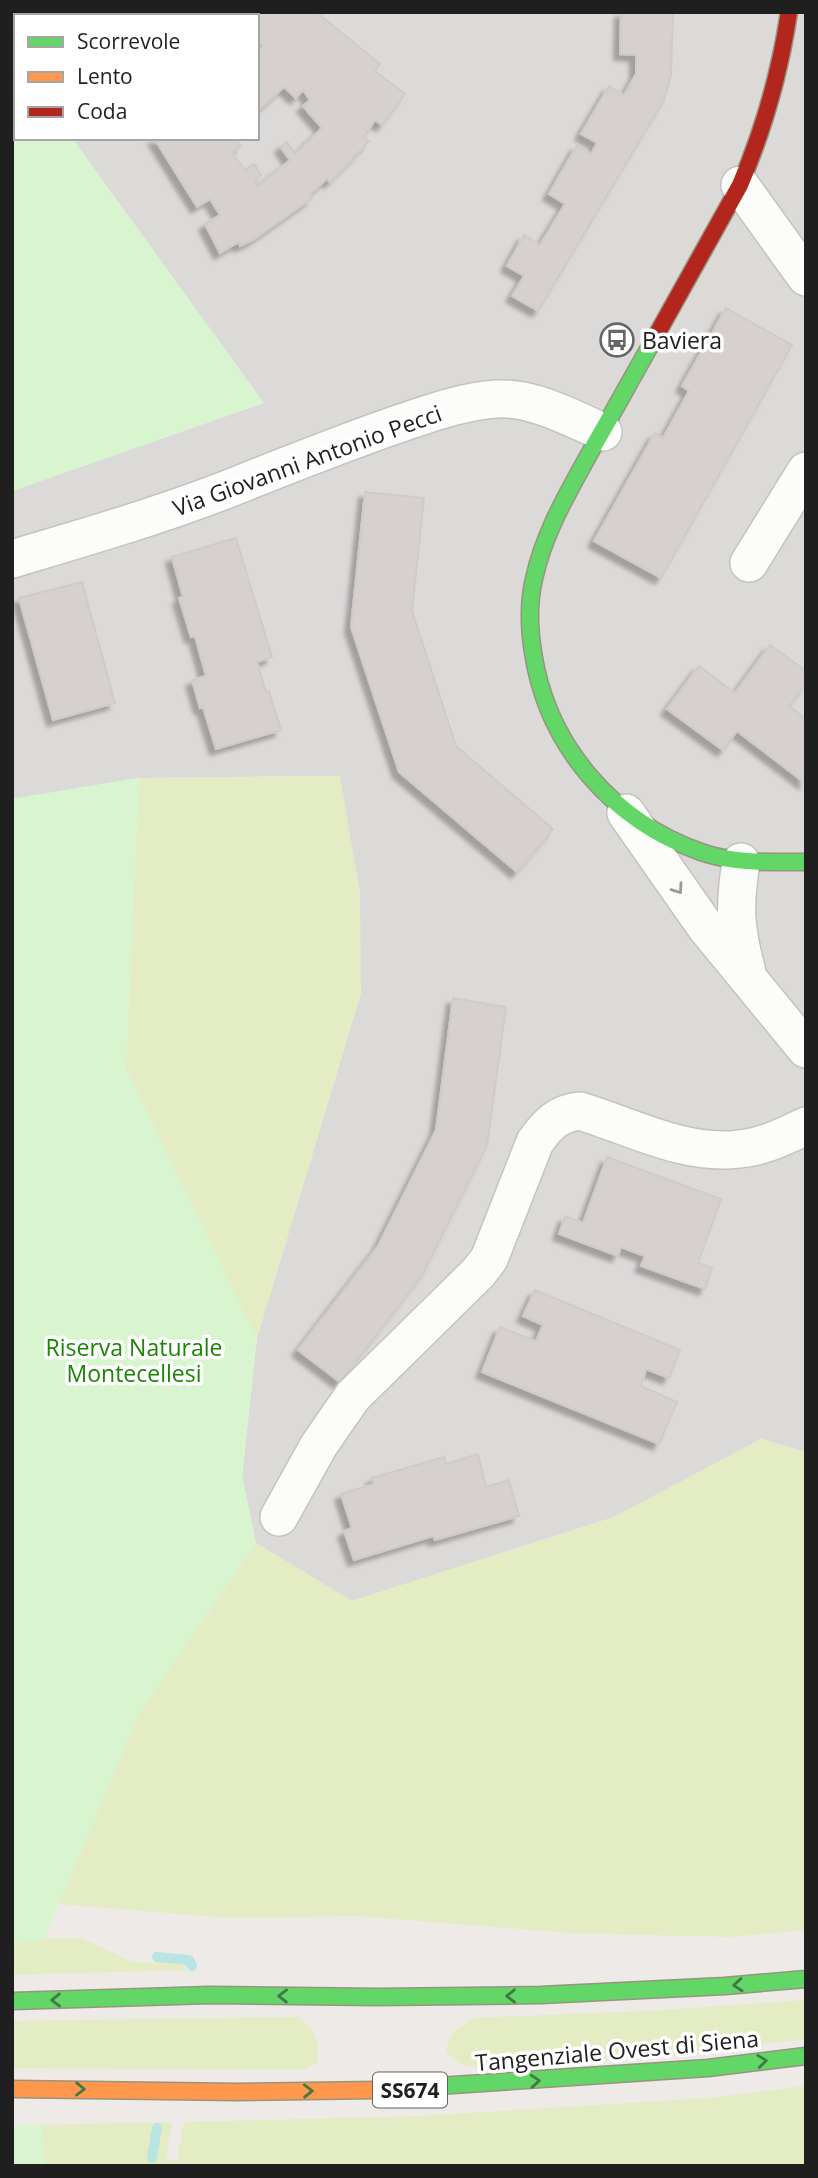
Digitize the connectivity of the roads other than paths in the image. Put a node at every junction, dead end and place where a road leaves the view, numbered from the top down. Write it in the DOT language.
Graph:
graph roads {
  1 [pos="789,12"];
  2 [pos="740,185"];
  3 [pos="806,277"];
  4 [pos="603,432"];
  5 [pos="806,471"];
  6 [pos="12,559"];
  7 [pos="749,563"];
  8 [pos="626,813"];
  9 [pos="741,862"];
  10 [pos="806,862"];
  11 [pos="749,979"];
  12 [pos="806,1049"];
  13 [pos="806,1126"];
  14 [pos="279,1517"];
  15 [pos="806,1979"];
  16 [pos="12,2001"];
  17 [pos="806,2056"];
  18 [pos="12,2089"];
  1 -- 2 [label="main road"];
  2 -- 3 [label="street"];
  2 -- 4 [label="main road"];
  4 -- 6 [label="street, Via Giovanni Antonio Pecci"];
  4 -- 8 [label="main road"];
  5 -- 7 [label="street"];
  8 -- 9 [label="main road"];
  8 -- 11 [label="street, one-way"];
  9 -- 10 [label="main road"];
  9 -- 11 [label="street"];
  11 -- 12 [label="street"];
  13 -- 14 [label="street"];
  15 -- 16 [label="main road, one-way"];
  18 -- 17 [label="main road, Tangenziale Ovest di Siena / SS674, one-way"];
}
